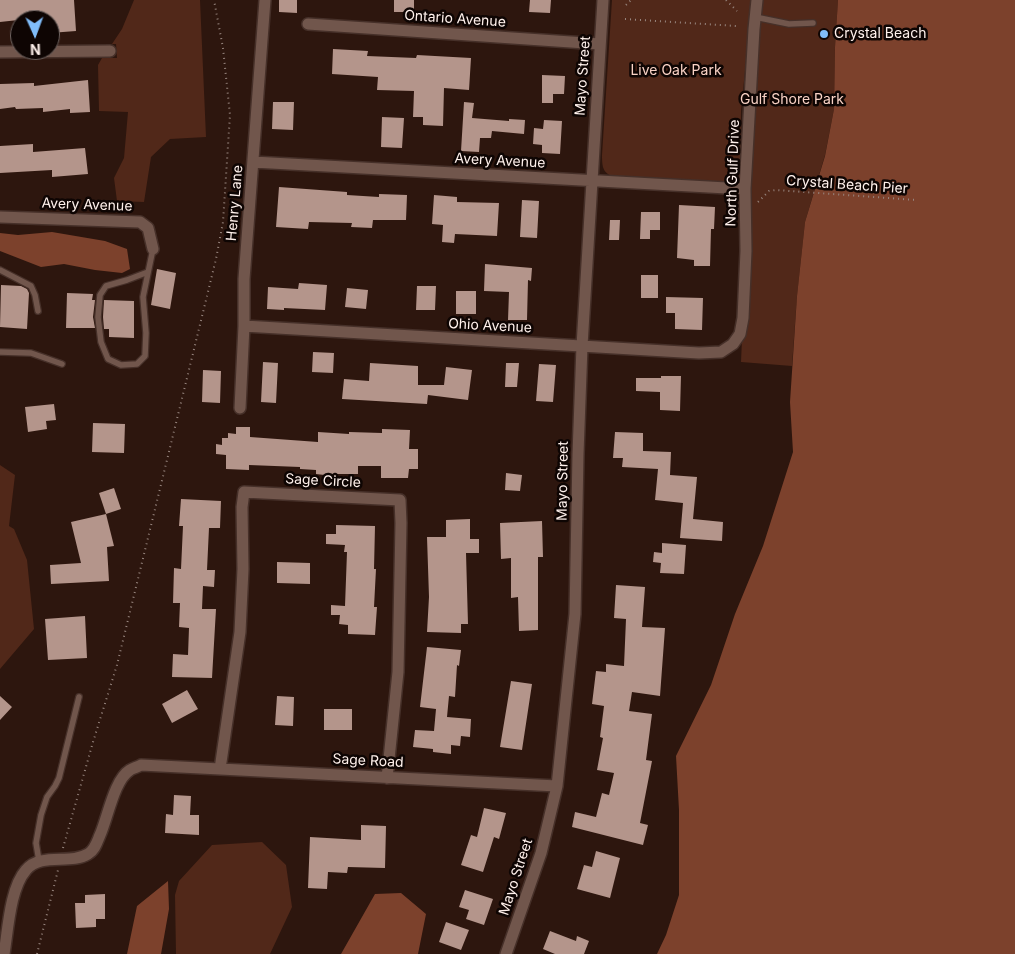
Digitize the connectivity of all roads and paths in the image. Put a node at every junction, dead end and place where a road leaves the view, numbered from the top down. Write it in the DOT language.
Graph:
graph roads {
  1 [pos="214,0"];
  2 [pos="265,0"];
  3 [pos="603,0"];
  4 [pos="631,0"];
  5 [pos="726,0"];
  6 [pos="758,0"];
  7 [pos="626,5"];
  8 [pos="737,11"];
  9 [pos="755,17"];
  10 [pos="625,19"];
  11 [pos="814,23"];
  12 [pos="308,24"];
  13 [pos="736,26"];
  14 [pos="600,44"];
  15 [pos="110,51"];
  16 [pos="0,52"];
  17 [pos="254,162"];
  18 [pos="592,181"];
  19 [pos="746,189"];
  20 [pos="916,200"];
  21 [pos="746,206"];
  22 [pos="0,217"];
  23 [pos="154,249"];
  24 [pos="0,270"];
  25 [pos="148,272"];
  26 [pos="38,311"];
  27 [pos="244,326"];
  28 [pos="733,344"];
  29 [pos="582,346"];
  30 [pos="0,352"];
  31 [pos="62,364"];
  32 [pos="240,408"];
  33 [pos="79,697"];
  34 [pos="220,769"];
  35 [pos="387,778"];
  36 [pos="557,786"];
  37 [pos="60,859"];
  38 [pos="39,861"];
  39 [pos="4,954"];
  40 [pos="37,954"];
  41 [pos="506,954"];
  1 -- 37 [label="path"];
  2 -- 17 [label="street, Henry Lane"];
  3 -- 14 [label="street, Mayo Street"];
  4 -- 7 [label="path"];
  5 -- 8 [label="path"];
  6 -- 9 [label="street, North Gulf Drive"];
  9 -- 11 [label="lane"];
  9 -- 19 [label="street, North Gulf Drive"];
  10 -- 13 [label="path"];
  12 -- 14 [label="street, Ontario Avenue"];
  14 -- 18 [label="street, Mayo Street"];
  15 -- 16 [label="street"];
  17 -- 18 [label="street, Avery Avenue"];
  17 -- 27 [label="street, Henry Lane"];
  18 -- 19 [label="street, Avery Avenue"];
  18 -- 29 [label="street, Mayo Street"];
  19 -- 21 [label="street, North Gulf Drive"];
  20 -- 21 [label="path, Crystal Beach Pier"];
  21 -- 28 [label="street, North Gulf Drive"];
  22 -- 23 [label="street, Avery Avenue"];
  23 -- 25 [label="lane"];
  24 -- 26 [label="lane"];
  25 -- 25 [label="lane"];
  27 -- 29 [label="street, Ohio Avenue"];
  27 -- 32 [label="street, Henry Lane"];
  28 -- 29 [label="street, Ohio Avenue"];
  29 -- 36 [label="street, Mayo Street"];
  30 -- 31 [label="lane"];
  33 -- 38 [label="lane"];
  34 -- 35 [label="street, Sage Road"];
  34 -- 35 [label="street, Sage Circle"];
  34 -- 37 [label="street, Sage Road"];
  35 -- 36 [label="street, Sage Road"];
  36 -- 41 [label="street, Mayo Street"];
  37 -- 38 [label="street, Sage Road"];
  37 -- 40 [label="path"];
  38 -- 39 [label="street"];
}
